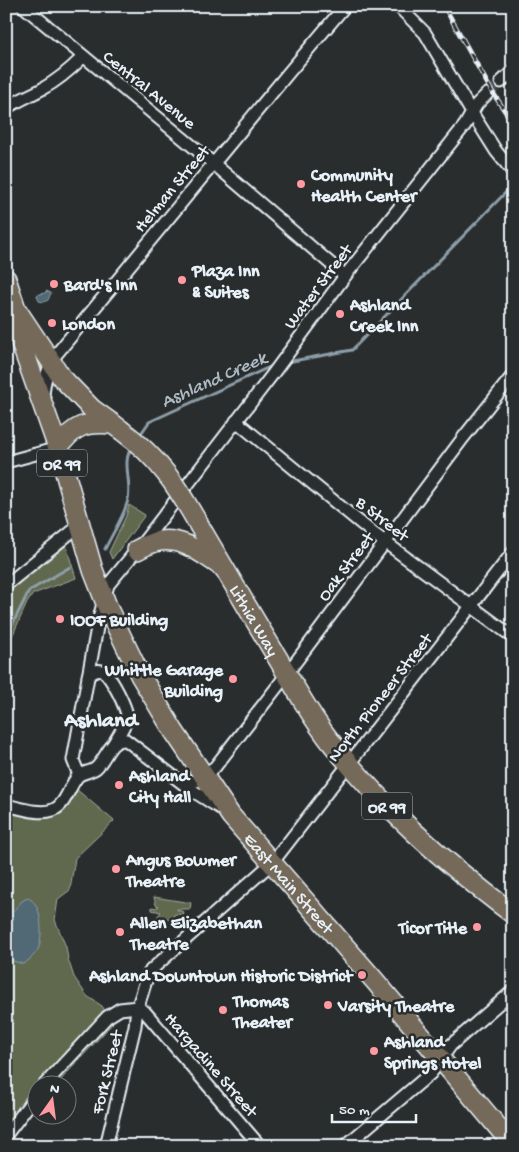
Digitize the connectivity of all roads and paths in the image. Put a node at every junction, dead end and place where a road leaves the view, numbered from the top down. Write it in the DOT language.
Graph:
graph roads {
  1 [pos="23,6"];
  2 [pos="345,6"];
  3 [pos="398,6"];
  4 [pos="83,57"];
  5 [pos="513,71"];
  6 [pos="501,82"];
  7 [pos="487,94"];
  8 [pos="6,108"];
  9 [pos="472,113"];
  10 [pos="214,164"];
  11 [pos="513,172"];
  12 [pos="345,276"];
  13 [pos="6,279"];
  14 [pos="16,309"];
  15 [pos="50,363"];
  16 [pos="513,375"];
  17 [pos="42,402"];
  18 [pos="236,421"];
  19 [pos="117,427"];
  20 [pos="58,448"];
  21 [pos="6,462"];
  22 [pos="80,525"];
  23 [pos="385,542"];
  24 [pos="136,550"];
  25 [pos="513,552"];
  26 [pos="224,568"];
  27 [pos="6,585"];
  28 [pos="104,597"];
  29 [pos="471,606"];
  30 [pos="513,637"];
  31 [pos="287,674"];
  32 [pos="88,676"];
  33 [pos="114,743"];
  34 [pos="349,764"];
  35 [pos="79,775"];
  36 [pos="205,776"];
  37 [pos="178,779"];
  38 [pos="6,805"];
  39 [pos="231,816"];
  40 [pos="273,862"];
  41 [pos="513,914"];
  42 [pos="513,991"];
  43 [pos="137,1007"];
  44 [pos="440,1059"];
  45 [pos="55,1074"];
  46 [pos="28,1106"];
  47 [pos="6,1135"];
  48 [pos="513,1145"];
  49 [pos="106,1146"];
  50 [pos="260,1146"];
  51 [pos="346,1146"];
  1 -- 4 [label="street, Central Avenue"];
  2 -- 10 [label="street, Helman Street"];
  3 -- 9 [label="street"];
  4 -- 8 [label="street"];
  4 -- 10 [label="street, Central Avenue"];
  5 -- 6 [label="street"];
  7 -- 9 [label="street, Water Street"];
  9 -- 11 [label="street"];
  9 -- 12 [label="street, Water Street"];
  10 -- 12 [label="street, Central Avenue"];
  10 -- 15 [label="street, Helman Street"];
  12 -- 18 [label="street, Water Street"];
  13 -- 14 [label="main road, OR 99"];
  14 -- 15 [label="main road, Lithia Way / OR 99"];
  14 -- 17 [label="main road, OR 99"];
  15 -- 17 [label="street, Helman Street"];
  15 -- 19 [label="main road, Lithia Way / OR 99"];
  16 -- 23 [label="street, Oak Street"];
  17 -- 20 [label="main road, OR 99"];
  18 -- 23 [label="street, B Street"];
  18 -- 24 [label="street, Water Street"];
  19 -- 20 [label="main road"];
  19 -- 26 [label="main road, Lithia Way / OR 99, bridge"];
  20 -- 21 [label="street"];
  20 -- 22 [label="main road, OR 99"];
  22 -- 27 [label="street"];
  22 -- 28 [label="main road, OR 99"];
  23 -- 29 [label="street, B Street"];
  23 -- 31 [label="street, Oak Street"];
  24 -- 26 [label="main road"];
  24 -- 28 [label="street, Water Street"];
  25 -- 29 [label="street, North Pioneer Street"];
  26 -- 31 [label="main road, Lithia Way / OR 99"];
  28 -- 32 [label="street, Water Street"];
  28 -- 36 [label="main road, East Main Street / OR 99"];
  29 -- 30 [label="street, B Street"];
  29 -- 34 [label="street, North Pioneer Street"];
  31 -- 34 [label="main road, Lithia Way / OR 99"];
  31 -- 36 [label="street, Oak Street"];
  32 -- 33 [label="street"];
  32 -- 35 [label="street, Water Street"];
  33 -- 35 [label="street"];
  33 -- 37 [label="street"];
  34 -- 40 [label="street, North Pioneer Street"];
  34 -- 41 [label="main road, Lithia Way / OR 99"];
  35 -- 38 [label="street"];
  36 -- 37 [label="street"];
  36 -- 39 [label="main road, East Main Street / OR 99"];
  37 -- 39 [label="street"];
  39 -- 40 [label="main road, East Main Street / OR 99"];
  40 -- 43 [label="street, North Pioneer Street"];
  40 -- 44 [label="main road, East Main Street / OR 99"];
  42 -- 44 [label="street"];
  43 -- 45 [label="street"];
  43 -- 49 [label="street, Fork Street"];
  43 -- 50 [label="street, Hargadine Street"];
  44 -- 48 [label="main road, East Main Street / OR 99"];
  44 -- 51 [label="street"];
  46 -- 47 [label="street"];
}
